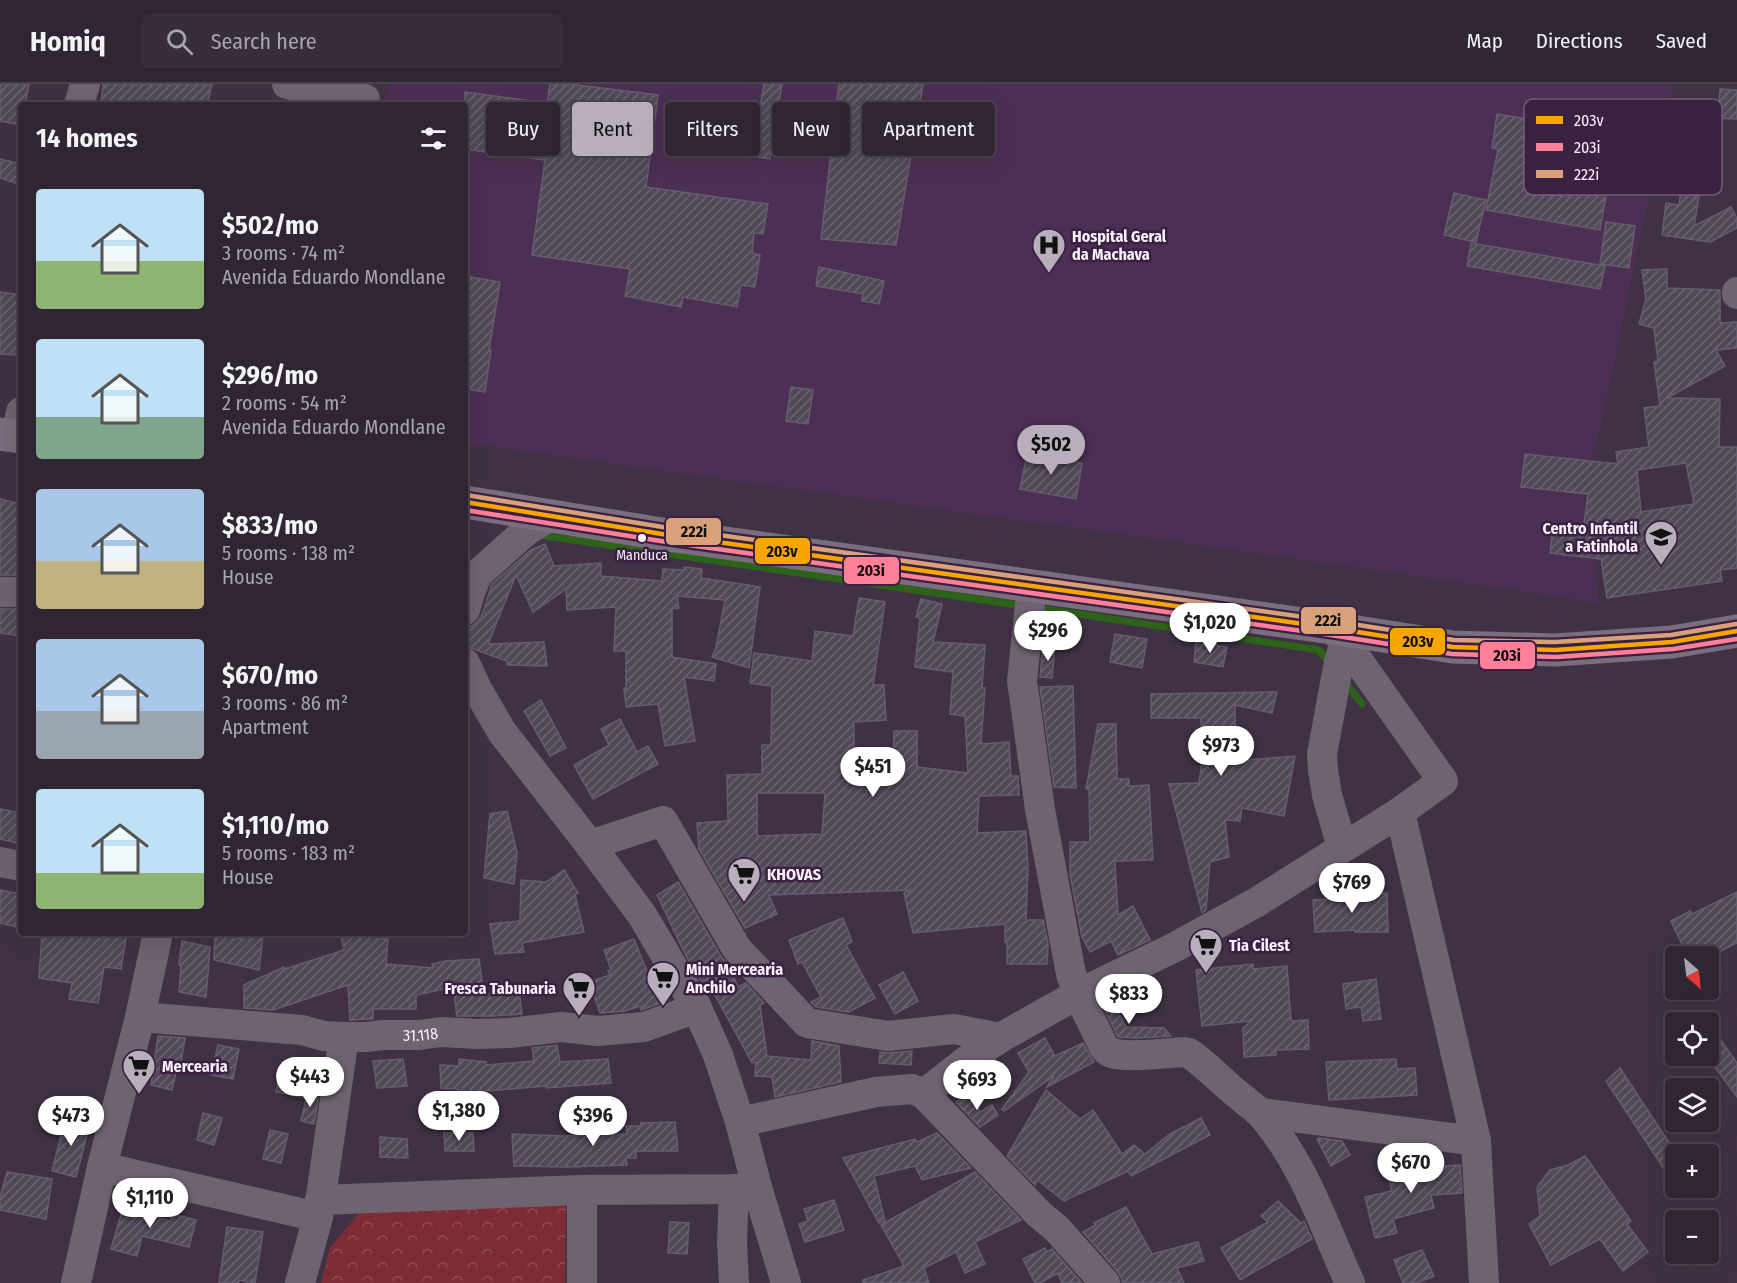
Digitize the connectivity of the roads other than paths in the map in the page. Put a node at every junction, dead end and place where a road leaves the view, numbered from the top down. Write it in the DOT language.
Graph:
graph roads {
  1 [pos="85,84"];
  2 [pos="287,84"];
  3 [pos="366,96"];
  4 [pos="80,102"];
  5 [pos="468,502"];
  6 [pos="552,515"];
  7 [pos="1032,586"];
  8 [pos="0,592"];
  9 [pos="18,592"];
  10 [pos="468,600"];
  11 [pos="1737,630"];
  12 [pos="1338,635"];
  13 [pos="468,669"];
  14 [pos="1400,812"];
  15 [pos="590,845"];
  16 [pos="1342,847"];
  17 [pos="0,862"];
  18 [pos="18,865"];
  19 [pos="157,936"];
  20 [pos="1078,994"];
  21 [pos="698,1008"];
  22 [pos="140,1017"];
  23 [pos="344,1037"];
  24 [pos="1000,1038"];
  25 [pos="924,1094"];
  26 [pos="1262,1113"];
  27 [pos="740,1122"];
  28 [pos="1476,1141"];
  29 [pos="102,1167"];
  30 [pos="746,1188"];
  31 [pos="582,1190"];
  32 [pos="319,1209"];
  33 [pos="76,1283"];
  34 [pos="300,1283"];
  35 [pos="582,1283"];
  36 [pos="734,1283"];
  37 [pos="786,1283"];
  38 [pos="1105,1283"];
  39 [pos="1350,1283"];
  40 [pos="1484,1283"];
  1 -- 4 [label="street"];
  2 -- 3 [label="street"];
  5 -- 6 [label="main road"];
  6 -- 7 [label="main road"];
  6 -- 10 [label="street"];
  7 -- 12 [label="main road"];
  7 -- 20 [label="street"];
  8 -- 9 [label="street"];
  11 -- 12 [label="main road"];
  12 -- 14 [label="street"];
  12 -- 16 [label="street"];
  13 -- 15 [label="street"];
  14 -- 16 [label="street"];
  14 -- 28 [label="street"];
  15 -- 21 [label="street"];
  15 -- 24 [label="street"];
  16 -- 20 [label="street"];
  17 -- 18 [label="street"];
  19 -- 22 [label="street"];
  20 -- 24 [label="street"];
  20 -- 26 [label="street"];
  21 -- 23 [label="street, 31.118"];
  21 -- 27 [label="street"];
  22 -- 23 [label="street, 31.118"];
  22 -- 29 [label="street"];
  23 -- 32 [label="street"];
  24 -- 25 [label="street"];
  25 -- 27 [label="street"];
  25 -- 38 [label="street"];
  26 -- 28 [label="street"];
  26 -- 39 [label="street"];
  27 -- 30 [label="street"];
  28 -- 40 [label="street"];
  29 -- 32 [label="street"];
  29 -- 33 [label="street"];
  30 -- 31 [label="street"];
  30 -- 36 [label="street"];
  30 -- 37 [label="street"];
  31 -- 32 [label="street"];
  31 -- 35 [label="street"];
  32 -- 34 [label="street"];
}
